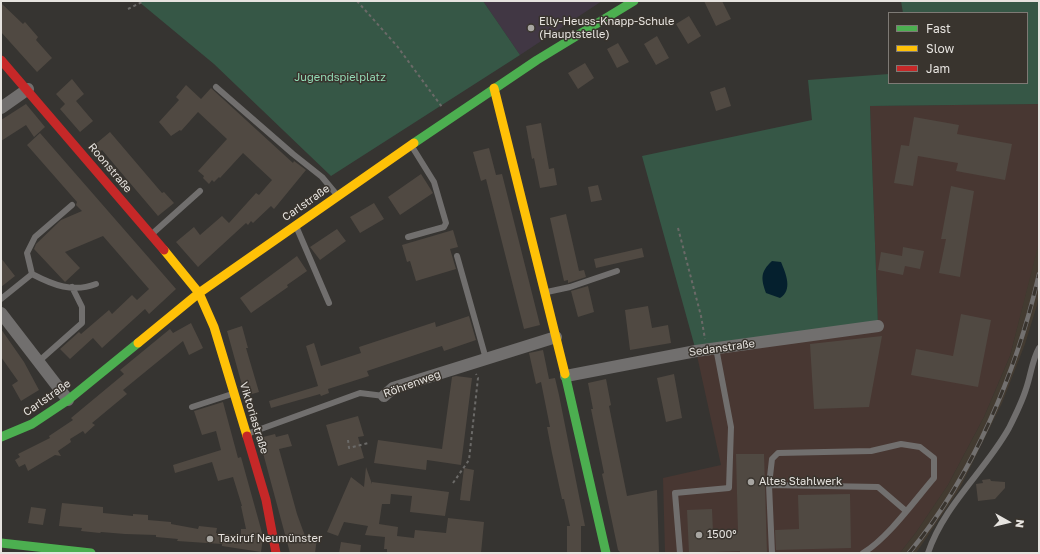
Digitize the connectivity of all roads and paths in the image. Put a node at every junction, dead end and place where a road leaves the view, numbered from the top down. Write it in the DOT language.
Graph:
graph roads {
  1 [pos="144,1"];
  2 [pos="357,1"];
  3 [pos="634,1"];
  4 [pos="128,9"];
  5 [pos="1,60"];
  6 [pos="216,87"];
  7 [pos="494,88"];
  8 [pos="28,89"];
  9 [pos="1,108"];
  10 [pos="450,117"];
  11 [pos="411,145"];
  12 [pos="200,191"];
  13 [pos="338,196"];
  14 [pos="72,205"];
  15 [pos="295,224"];
  16 [pos="678,228"];
  17 [pos="151,234"];
  18 [pos="408,237"];
  19 [pos="457,256"];
  20 [pos="617,271"];
  21 [pos="32,274"];
  22 [pos="96,284"];
  23 [pos="72,287"];
  24 [pos="546,292"];
  25 [pos="198,293"];
  26 [pos="1,300"];
  27 [pos="329,303"];
  28 [pos="1,312"];
  29 [pos="878,326"];
  30 [pos="556,337"];
  31 [pos="1039,348"];
  32 [pos="712,349"];
  33 [pos="486,359"];
  34 [pos="38,362"];
  35 [pos="472,363"];
  36 [pos="566,376"];
  37 [pos="234,394"];
  38 [pos="384,396"];
  39 [pos="68,400"];
  40 [pos="192,407"];
  41 [pos="246,434"];
  42 [pos="1,437"];
  43 [pos="348,440"];
  44 [pos="368,443"];
  45 [pos="453,483"];
  46 [pos="769,485"];
  47 [pos="906,511"];
  48 [pos="1,543"];
  49 [pos="90,553"];
  50 [pos="276,553"];
  51 [pos="606,553"];
  52 [pos="680,553"];
  53 [pos="772,553"];
  54 [pos="863,553"];
  55 [pos="928,553"];
  1 -- 4 [label="path"];
  2 -- 10 [label="path"];
  3 -- 7 [label="street, Carlstraße"];
  5 -- 8 [label="street, Roonstraße"];
  6 -- 13 [label="lane"];
  7 -- 10 [label="street, Carlstraße"];
  7 -- 24 [label="street"];
  8 -- 9 [label="street"];
  8 -- 17 [label="street, Roonstraße"];
  10 -- 11 [label="street, Carlstraße"];
  11 -- 13 [label="street, Carlstraße"];
  11 -- 18 [label="lane"];
  12 -- 17 [label="lane"];
  13 -- 15 [label="street, Carlstraße"];
  14 -- 21 [label="lane"];
  15 -- 25 [label="street, Carlstraße"];
  15 -- 27 [label="lane"];
  16 -- 32 [label="path"];
  17 -- 25 [label="street, Roonstraße"];
  19 -- 33 [label="lane"];
  20 -- 24 [label="lane"];
  21 -- 23 [label="lane"];
  21 -- 26 [label="lane"];
  22 -- 23 [label="lane"];
  23 -- 34 [label="lane"];
  24 -- 30 [label="street"];
  25 -- 37 [label="street, Viktoriastraße"];
  25 -- 39 [label="street, Carlstraße"];
  28 -- 34 [label="street"];
  29 -- 32 [label="street, Sedanstraße"];
  30 -- 33 [label="street, Röhrenweg"];
  30 -- 36 [label="street"];
  31 -- 55 [label="lane"];
  32 -- 36 [label="street, Sedanstraße"];
  32 -- 52 [label="lane"];
  33 -- 35 [label="street, Röhrenweg"];
  34 -- 39 [label="street"];
  35 -- 38 [label="street, Röhrenweg"];
  35 -- 45 [label="path"];
  36 -- 51 [label="street"];
  37 -- 40 [label="lane"];
  37 -- 41 [label="street, Viktoriastraße"];
  38 -- 41 [label="lane, Röhrenweg"];
  39 -- 42 [label="street, Carlstraße"];
  41 -- 50 [label="street, Viktoriastraße"];
  43 -- 44 [label="path"];
  46 -- 47 [label="lane"];
  46 -- 47 [label="lane"];
  46 -- 53 [label="lane"];
  47 -- 54 [label="lane"];
  48 -- 49 [label="street"];
}
